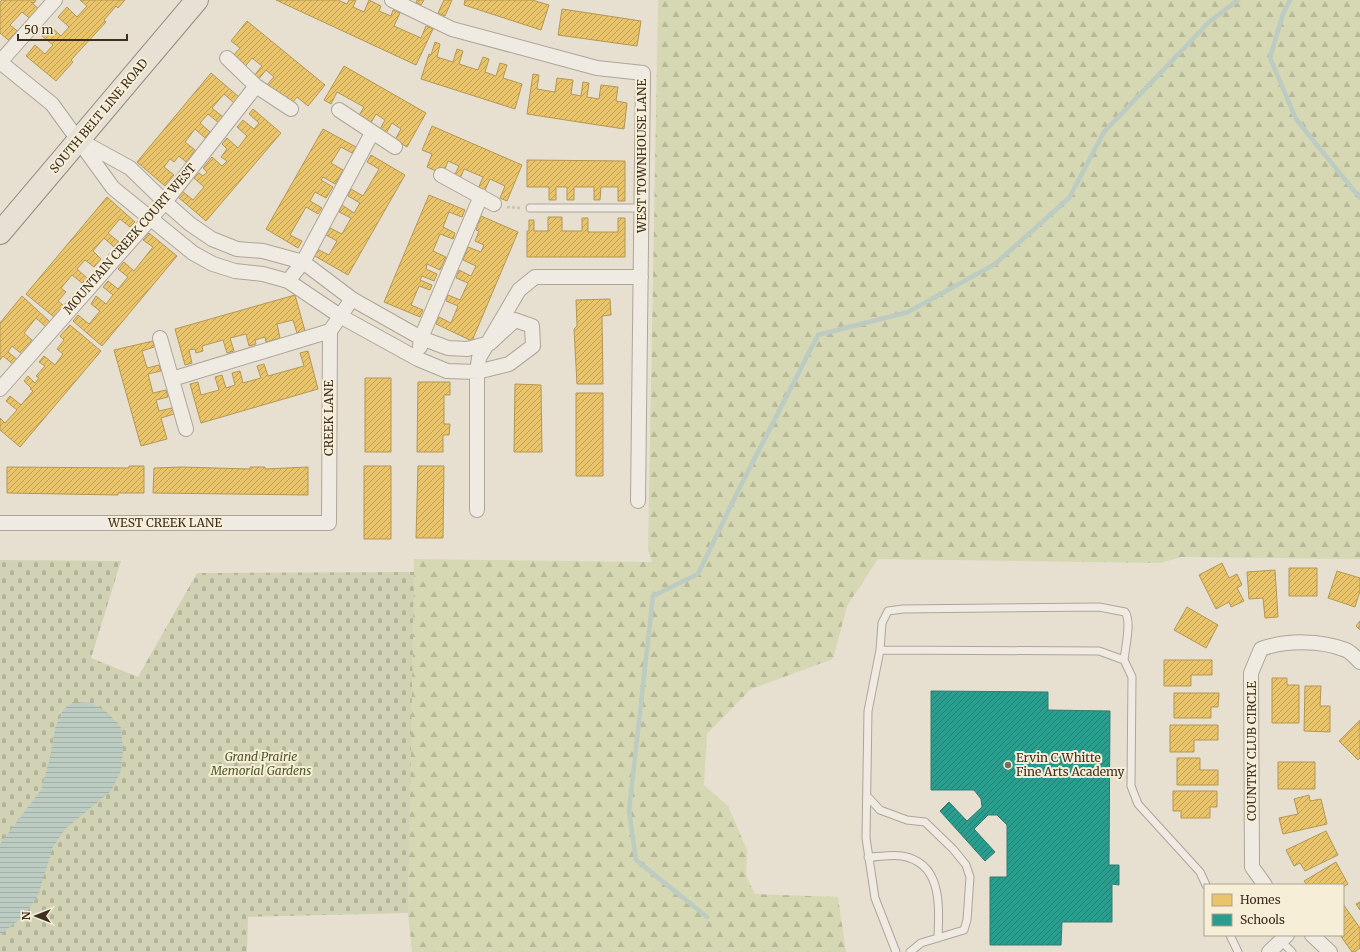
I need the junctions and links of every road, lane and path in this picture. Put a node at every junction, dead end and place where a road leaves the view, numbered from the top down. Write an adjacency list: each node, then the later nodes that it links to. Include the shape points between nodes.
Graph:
1 (55, 0): 5 (street)
2 (198, 0): 10 (main road, SOUTH BELT LINE ROAD)
3 (392, 0): 17 (street, WEST TOWNHOUSE LANE, via 452,28 597,68 643,73)
4 (227, 58): 6 (street)
5 (0, 62): 10 (street, via 52,104)
6 (256, 86): 7 (street); 14 (street, MOUNTAIN CREEK COURT WEST)
7 (291, 109)
8 (339, 110): 9 (street)
9 (372, 133): 11 (street); 20 (street)
10 (78, 140): 14 (street, via 130,168); 18 (street, via 113,188); 19 (main road, SOUTH BELT LINE ROAD)
11 (395, 147)
12 (441, 175): 13 (street)
13 (481, 196): 15 (street); 27 (street)
14 (165, 202): 18 (street, MOUNTAIN CREEK COURT WEST); 20 (street, via 212,239 237,249 262,251)
15 (494, 204): 16 (path, via 511,208)
16 (530, 208): 17 (lane)
17 (642, 208): 21 (street, WEST TOWNHOUSE LANE)
18 (150, 219): 22 (street, via 193,253 213,264); 32 (street, MOUNTAIN CREEK COURT WEST)
19 (0, 233)
20 (303, 262): 22 (street); 23 (street)
21 (641, 277): 28 (street, via 535,277 519,290); 34 (street, WEST TOWNHOUSE LANE)
22 (288, 281): 24 (street)
23 (352, 299): 24 (street); 27 (street)
24 (340, 316): 25 (street); 29 (street)
25 (330, 331): 31 (street); 37 (street, CREEK LANE)
26 (160, 338): 31 (street)
27 (421, 338): 28 (street, via 448,348 467,349); 29 (street)
28 (490, 343): 30 (street, via 479,358); 30 (street, via 515,320 532,326 533,346 509,364)
29 (418, 359): 30 (street, via 447,371)
30 (476, 372): 35 (street)
31 (172, 379): 33 (street)
32 (0, 389)
33 (186, 429)
34 (638, 501)
35 (478, 510)
36 (0, 523): 37 (street, WEST CREEK LANE)
37 (329, 523)
38 (880, 650): 39 (lane, via 1099,651); 39 (lane, via 882,623 888,611 1099,607 1125,612 1128,615); 41 (lane, via 868,711)
39 (1124, 660): 43 (lane, via 1132,677 1131,786 1138,804 1200,872)
40 (1360, 662): 44 (street, COUNTRY CLUB CIRCLE, via 1347,650 1290,642 1274,644 1261,650 1251,673 1252,867)
41 (867, 796): 42 (lane); 47 (lane, via 880,810 907,820 925,822 966,865 970,877 964,930)
42 (868, 857): 47 (lane, via 902,856 921,864 933,877 939,903); 49 (lane, via 874,898)
43 (1206, 884)
44 (1264, 884)
45 (1230, 936): 51 (lane)
46 (1313, 936): 54 (street)
47 (938, 938): 50 (lane, via 921,943)
48 (1284, 938): 52 (street); 53 (lane)
49 (896, 952)
50 (910, 952)
51 (1238, 952)
52 (1269, 952)
53 (1292, 952)
54 (1330, 952)

